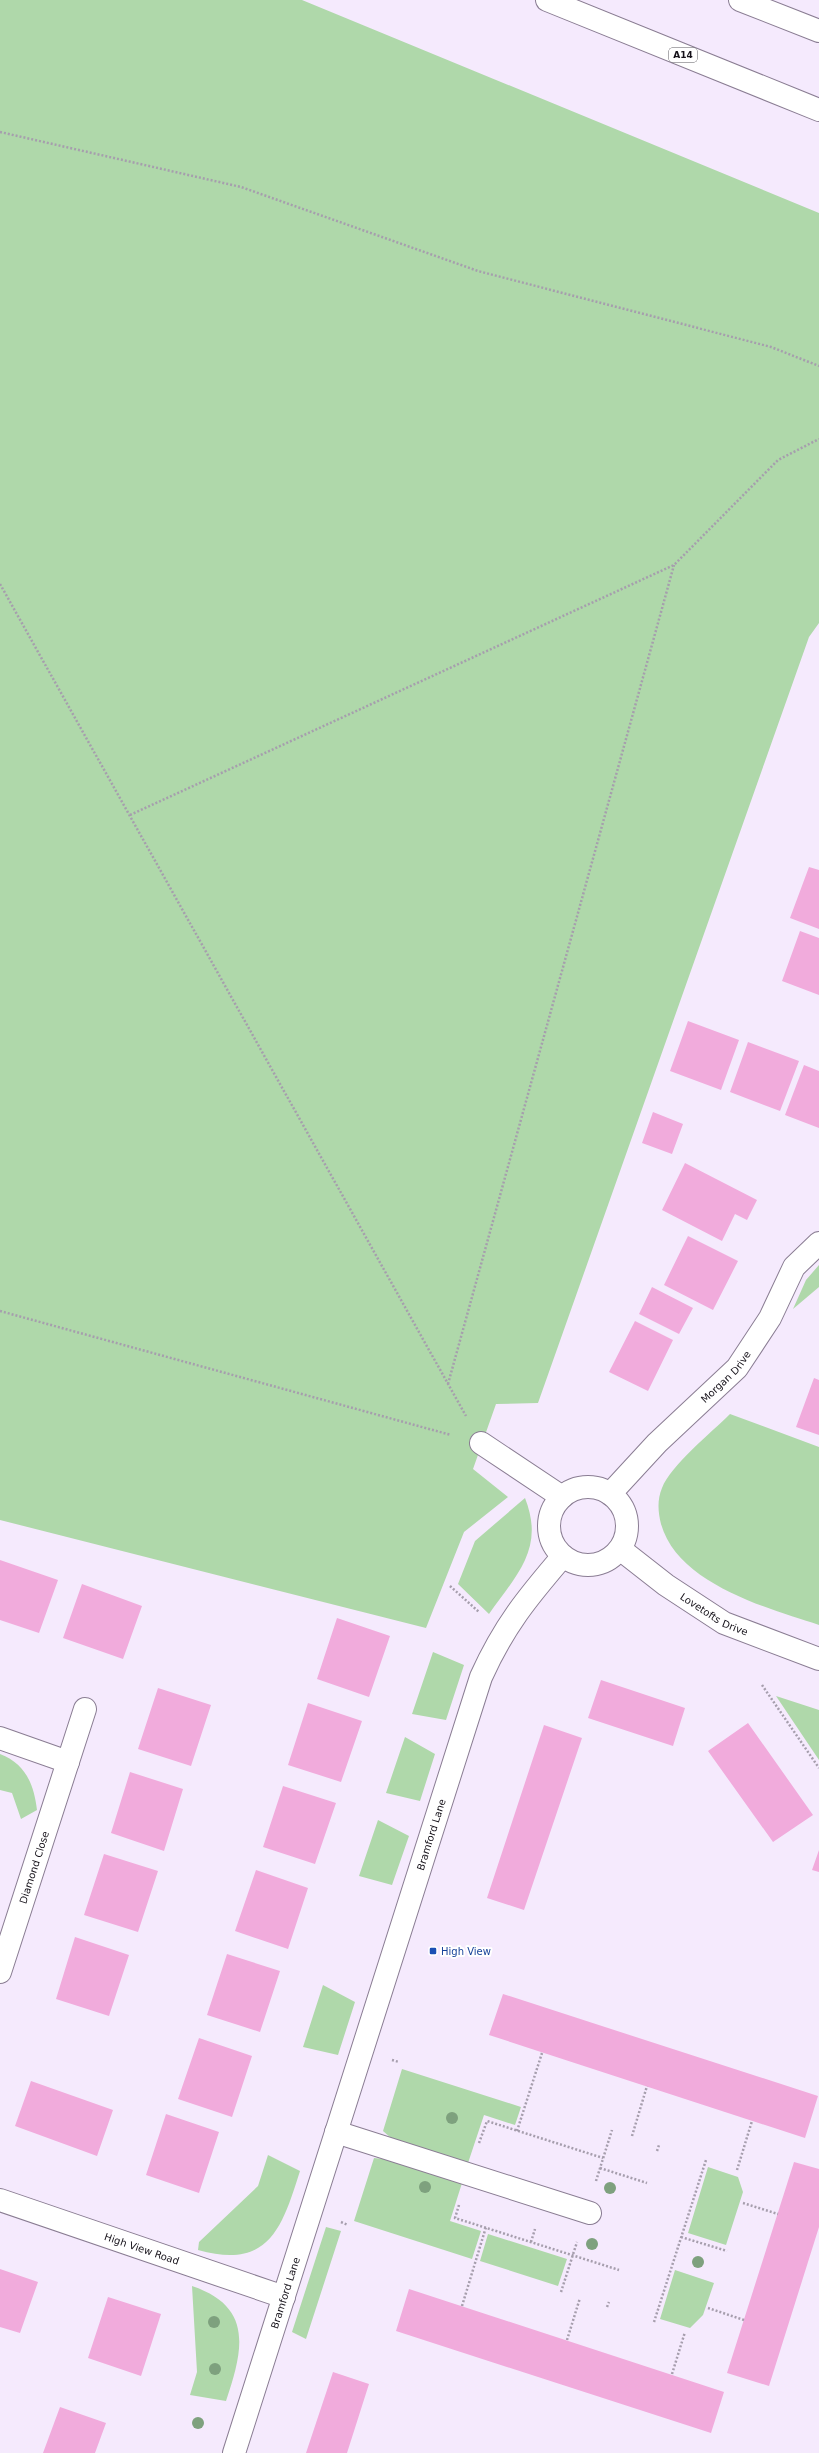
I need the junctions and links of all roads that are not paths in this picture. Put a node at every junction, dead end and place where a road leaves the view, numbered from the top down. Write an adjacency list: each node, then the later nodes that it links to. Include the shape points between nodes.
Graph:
1 (547, 0): 4 (main road, A14)
2 (740, 0): 3 (main road)
3 (819, 31)
4 (819, 110)
5 (819, 1243): 7 (main road, Morgan Drive, via 794,1267 770,1318 737,1368 657,1443)
6 (481, 1443): 8 (main road)
7 (610, 1494): 8 (main road, via 598,1488 580,1488); 9 (main road, via 622,1507 627,1526)
8 (562, 1497): 10 (main road, via 553,1509 549,1524 551,1540)
9 (620, 1549): 10 (main road, via 603,1563 583,1565); 11 (main road, Lovetofts Drive, via 666,1585 724,1622)
10 (563, 1556): 16 (main road, Bramford Lane, via 531,1592 504,1629 481,1677)
11 (819, 1659)
12 (86, 1709): 14 (main road, Diamond Close)
13 (0, 1738): 14 (main road)
14 (68, 1762): 15 (main road, Diamond Close)
15 (0, 1972)
16 (336, 2132): 18 (main road); 19 (main road, Bramford Lane)
17 (0, 2200): 19 (main road, High View Road)
18 (590, 2213)
19 (284, 2297): 20 (main road, Bramford Lane)
20 (234, 2453)

